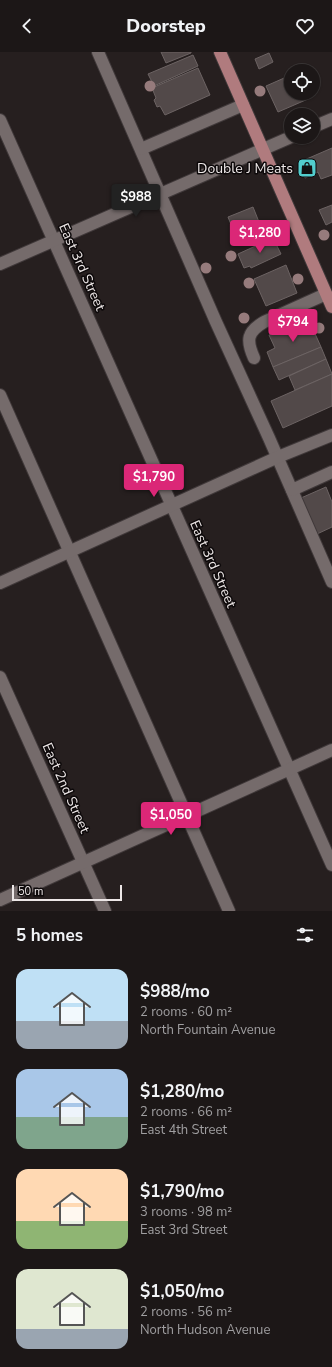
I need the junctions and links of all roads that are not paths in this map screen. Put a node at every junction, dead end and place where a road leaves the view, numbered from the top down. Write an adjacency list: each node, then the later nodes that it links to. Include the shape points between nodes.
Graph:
1 (98, 52): 8 (street)
2 (220, 52): 3 (main road)
3 (243, 105): 8 (street); 9 (main road)
4 (332, 119): 6 (street)
5 (0, 120): 11 (street, East 3rd Street)
6 (320, 124)
7 (284, 140): 9 (street)
8 (141, 149): 10 (street)
9 (262, 149): 10 (street); 13 (main road)
10 (161, 194): 11 (street); 18 (street)
11 (54, 241): 12 (street); 21 (street, East 3rd Street)
12 (0, 264)
13 (326, 294): 14 (main road); 15 (street, via 255,327 249,337)
14 (332, 308)
15 (254, 358)
16 (0, 395): 22 (street)
17 (332, 436): 18 (street)
18 (278, 457): 20 (street); 21 (street)
19 (332, 472): 20 (street)
20 (292, 490): 23 (street)
21 (171, 506): 22 (street); 27 (street, East 3rd Street)
22 (69, 552): 24 (street); 28 (street)
23 (332, 582)
24 (0, 583)
25 (0, 677): 29 (street, East 2nd Street)
26 (332, 750): 27 (street)
27 (289, 769): 28 (street); 30 (street, East 3rd Street)
28 (187, 816): 29 (street); 33 (street)
29 (84, 864): 31 (street); 32 (street, East 2nd Street)
30 (332, 865)
31 (0, 900)
32 (105, 911)
33 (229, 911)

